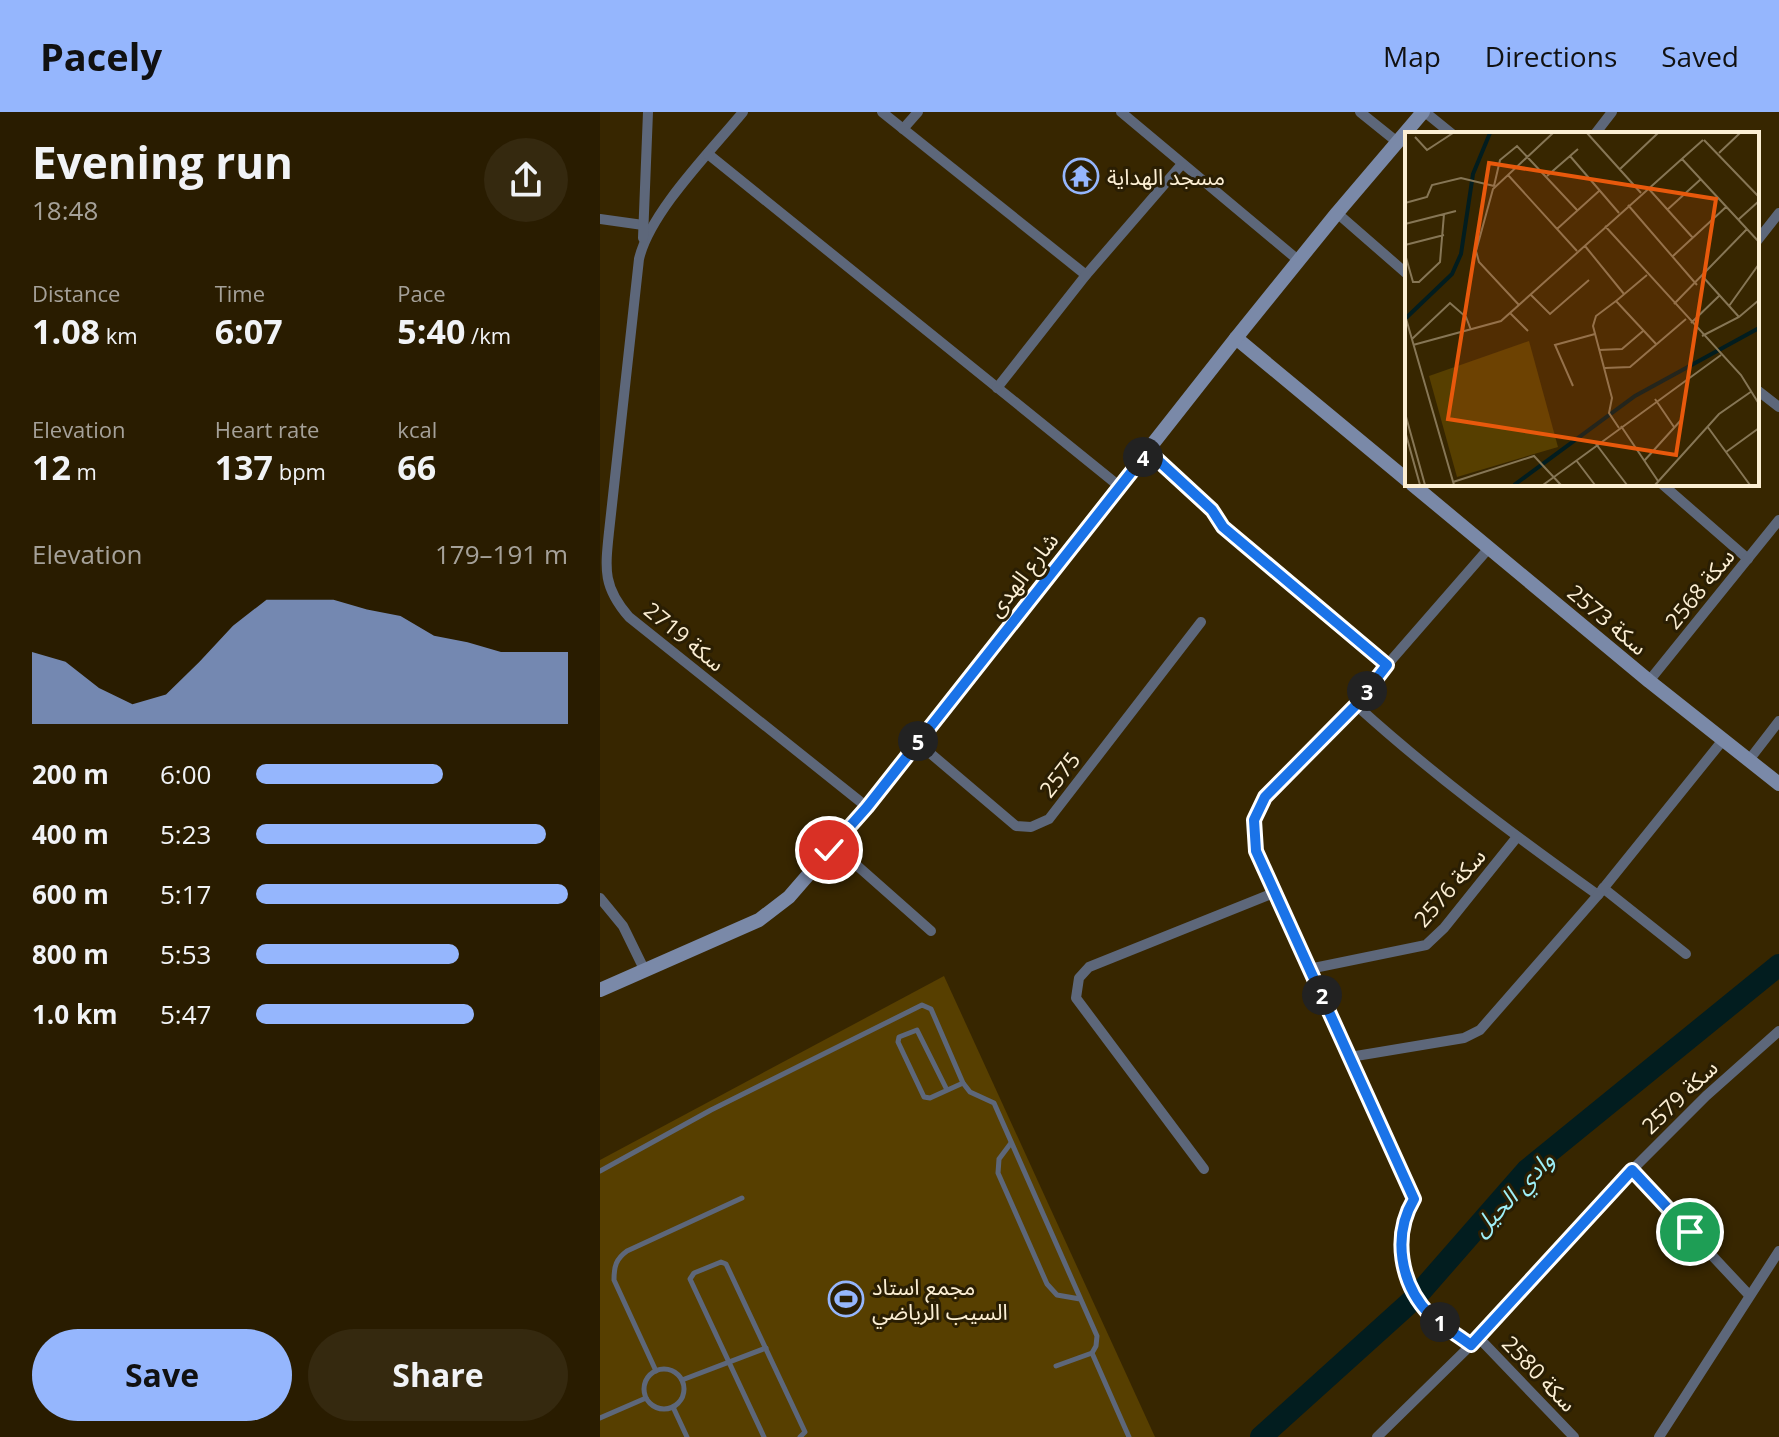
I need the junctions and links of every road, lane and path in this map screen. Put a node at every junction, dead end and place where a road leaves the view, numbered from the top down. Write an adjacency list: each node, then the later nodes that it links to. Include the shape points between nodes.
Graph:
1 (648, 112): 18 (street, سكة 2719)
2 (743, 112): 13 (street, سكة 2719)
3 (882, 112): 9 (street)
4 (918, 112): 9 (street)
5 (1121, 112): 14 (street)
6 (1360, 112): 12 (street)
7 (1424, 112): 10 (street); 12 (street, شارع الهدى)
8 (1612, 112): 11 (street)
9 (903, 129): 23 (street)
10 (1449, 132)
11 (1597, 132)
12 (1396, 141): 15 (street, شارع الهدى)
13 (708, 154): 20 (street, سكة 2719); 25 (street)
14 (1182, 164): 21 (street); 23 (street)
15 (1337, 213): 21 (street, شارع الهدى); 22 (street)
16 (1779, 213): 19 (street)
17 (600, 219): 18 (street)
18 (643, 225): 20 (street, سكة 2719)
19 (1759, 238)
20 (643, 241): 45 (street, سكة 2719, via 606,554 608,584 616,602 639,625)
21 (1298, 260): 24 (street, شارع الهدى)
22 (1405, 272)
23 (1086, 275): 25 (street)
24 (1236, 338): 28 (street, شارع الهدى); 29 (street)
25 (997, 388): 30 (street)
26 (1759, 392): 27 (street)
27 (1779, 407)
28 (1148, 451): 30 (street, شارع الهدى); 37 (street, via 1212,510 1223,527)
29 (1405, 478)
30 (1119, 486): 42 (street, شارع الهدى)
31 (1414, 486): 34 (street, سكة 2573)
32 (1664, 486): 35 (street)
33 (1779, 520): 35 (street, سكة 2568)
34 (1489, 548): 37 (street, سكة 2580); 38 (street, سكة 2573)
35 (1748, 559): 38 (street, سكة 2568)
36 (1201, 622): 42 (street, 2575, via 1049,819 1031,827 1016,826)
37 (1387, 665): 39 (street, سكة 2580)
38 (1649, 681): 41 (street, سكة 2573)
39 (1356, 705): 46 (street, via 1413,757); 49 (street, سكة 2580, via 1265,797 1254,820 1256,851)
40 (1779, 721): 43 (street)
41 (1723, 740): 43 (street, سكة 2573); 48 (street)
42 (917, 742): 45 (street, شارع الهدى)
43 (1749, 760): 44 (street, سكة 2573)
44 (1779, 784)
45 (867, 807): 47 (street, شارع الهدى)
46 (1517, 837): 48 (street); 53 (street, سكة 2576, via 1426,945)
47 (829, 850): 51 (street, via 853,862); 54 (street, شارع الهدى, via 789,897 759,920)
48 (1600, 891): 52 (street); 57 (street, via 1480,1030 1464,1038)
49 (1276, 892): 53 (street, سكة 2580); 61 (street, via 1089,967 1079,978 1076,998)
50 (600, 898): 54 (street, via 623,926)
51 (931, 931)
52 (1686, 954)
53 (1309, 969): 57 (street, سكة 2580)
54 (645, 971): 55 (street, شارع الهدى)
55 (600, 990)
56 (1779, 1031): 62 (street, سكة 2579)
57 (1350, 1057): 68 (street, سكة 2580, via 1414,1199 1401,1232 1407,1280 1433,1317)
58 (963, 1083): 59 (lane); 60 (lane, via 994,1103); 63 (lane, via 931,1009 922,1005)
59 (947, 1090): 59 (lane, via 924,1097 899,1037 917,1030)
60 (1011, 1142): 67 (lane); 67 (lane, via 999,1159 998,1173 1047,1284 1057,1295)
61 (1204, 1169)
62 (1632, 1170): 66 (street); 68 (street, سكة 2579)
63 (600, 1171)
64 (742, 1198): 73 (lane, via 618,1257 614,1280)
65 (1779, 1251): 66 (street)
66 (1749, 1295): 84 (street)
67 (1081, 1299): 70 (lane, via 1097,1336)
68 (1474, 1341): 82 (street, سكة 2579); 83 (street, سكة 2580)
69 (766, 1348): 71 (lane); 71 (lane, via 726,1264 694,1273 690,1279); 80 (lane, via 805,1432)
70 (1092, 1353): 72 (lane); 81 (lane)
71 (730, 1363): 74 (lane); 79 (lane)
72 (1056, 1366)
73 (656, 1371): 74 (lane, via 671,1371); 75 (lane, via 645,1382)
74 (682, 1380): 76 (lane, via 683,1396)
75 (646, 1398): 76 (lane, via 658,1408); 77 (lane)
76 (673, 1407): 78 (lane)
77 (600, 1418)
78 (687, 1437)
79 (764, 1437)
80 (800, 1437)
81 (1129, 1437)
82 (1377, 1437)
83 (1574, 1437)
84 (1659, 1437)

